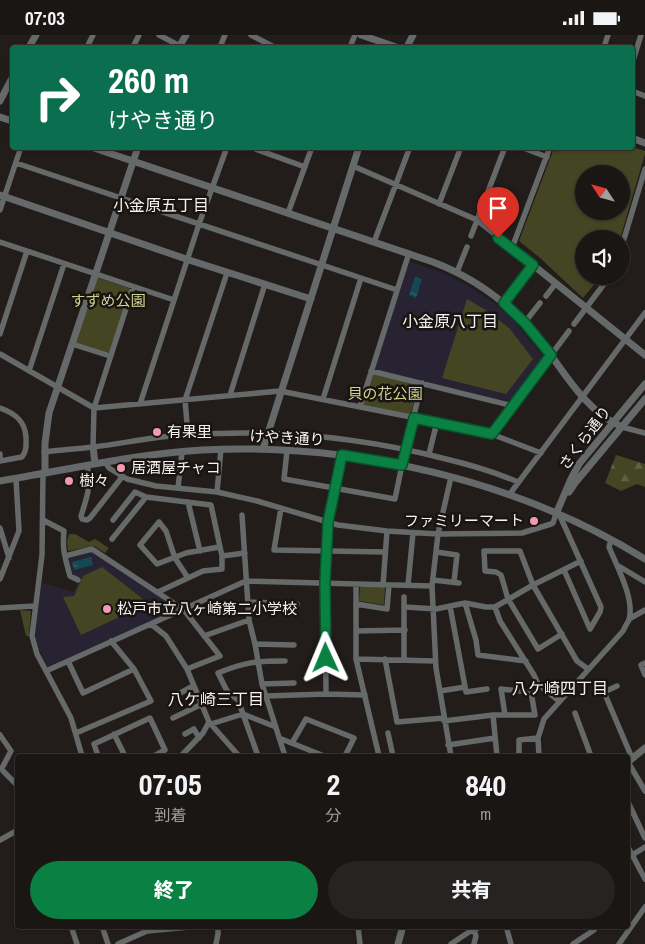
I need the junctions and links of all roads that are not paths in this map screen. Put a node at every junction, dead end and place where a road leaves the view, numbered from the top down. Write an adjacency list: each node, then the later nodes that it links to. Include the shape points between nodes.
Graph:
1 (159, 35): 5 (street)
2 (251, 35): 6 (street)
3 (361, 35): 7 (street)
4 (641, 35): 8 (street)
5 (176, 45)
6 (264, 45)
7 (390, 45)
8 (635, 54)
9 (10, 82): 10 (street)
10 (0, 101)
11 (20, 150): 25 (street)
12 (99, 150): 24 (street)
13 (137, 150): 24 (street)
14 (226, 150): 30 (street)
15 (311, 150): 27 (street)
16 (359, 150): 26 (street)
17 (409, 150): 29 (street)
18 (460, 150): 35 (street)
19 (504, 150): 38 (street)
20 (529, 150): 23 (street)
21 (549, 150): 23 (street)
22 (269, 151): 27 (street)
23 (547, 157): 47 (street)
24 (133, 161): 30 (street); 34 (street)
25 (16, 163): 32 (street); 34 (street)
26 (353, 166): 29 (street); 40 (street)
27 (305, 167): 37 (street)
28 (645, 169): 31 (street)
29 (396, 185): 35 (street); 45 (street)
30 (212, 187): 37 (street); 39 (street)
31 (638, 193): 33 (street); 41 (street)
32 (2, 195): 36 (street); 42 (street)
33 (645, 195)
34 (121, 197): 39 (street); 42 (street)
35 (440, 204): 38 (street)
36 (0, 210)
37 (288, 213): 40 (street)
38 (477, 220): 43 (street); 47 (street)
39 (200, 224): 50 (street); 52 (street)
40 (333, 229): 45 (street); 52 (street)
41 (627, 230)
42 (110, 231): 50 (street); 56 (street)
43 (471, 236)
44 (0, 242): 48 (street)
45 (374, 242): 49 (street)
46 (467, 247): 54 (street)
47 (512, 249): 53 (street)
48 (27, 251): 51 (street); 73 (street)
49 (409, 253): 54 (street); 62 (street)
50 (189, 260): 55 (street); 65 (street)
51 (64, 264): 56 (street); 80 (street)
52 (322, 265): 57 (street); 64 (street)
53 (533, 265): 58 (street); 66 (street)
54 (457, 272): 66 (street)
55 (227, 273): 59 (street); 90 (street)
56 (95, 274): 61 (street); 75 (street)
57 (361, 278): 62 (street); 88 (street)
58 (556, 283): 63 (street); 68 (street)
59 (266, 285): 64 (street); 86 (street)
60 (604, 285): 68 (street)
61 (133, 287): 65 (street); 79 (street)
62 (397, 290): 81 (street)
63 (546, 296)
64 (311, 299): 85 (street)
65 (174, 300): 91 (street)
66 (504, 303): 70 (street)
67 (540, 303): 70 (street)
68 (587, 308): 71 (street); 74 (street)
69 (645, 313): 74 (street)
70 (525, 323): 77 (street)
71 (574, 324)
72 (569, 331): 77 (street)
73 (0, 334)
74 (626, 340): 78 (street); 87 (street)
75 (72, 344): 79 (street); 84 (street)
76 (0, 354): 80 (street)
77 (551, 355): 87 (street); 92 (street)
78 (645, 355)
79 (110, 356): 95 (street)
80 (29, 371): 84 (street)
81 (371, 371): 82 (street); 93 (street)
82 (422, 383): 92 (street); 96 (street)
83 (645, 383): 98 (street, さくら通り)
84 (57, 387): 95 (street); 109 (street, via 49,413)
85 (280, 391): 86 (street); 88 (street); 100 (street)
86 (230, 395): 90 (street)
87 (583, 397): 98 (street); 111 (street)
88 (323, 399): 93 (street)
89 (645, 399): 99 (street, さくら通り)
90 (185, 400): 91 (street); 103 (street)
91 (140, 404): 95 (street)
92 (513, 406): 102 (street)
93 (360, 407): 96 (street)
94 (0, 408): 112 (street, via 16,415 25,428 26,450 22,457 0,461)
95 (94, 408): 104 (street)
96 (414, 418): 97 (street); 107 (street)
97 (437, 422): 102 (street); 113 (street)
98 (612, 423): 99 (street); 133 (street, さくら通り, via 579,464)
99 (622, 427): 101 (street); 133 (street, さくら通り, via 575,483)
100 (267, 433): 103 (street); 106 (street); 107 (street, via 347,440)
101 (645, 433)
102 (492, 434): 111 (street)
103 (188, 435): 104 (street)
104 (93, 447): 109 (street); 116 (street)
105 (221, 449): 106 (street, けやき通り); 110 (street, けやき通り); 127 (street)
106 (262, 449): 108 (street, けやき通り)
107 (405, 450): 113 (street); 117 (street)
108 (286, 451): 114 (street, けやき通り); 125 (street, via 284,479)
109 (44, 452): 118 (street)
110 (182, 452): 115 (street, けやき通り); 124 (street)
111 (541, 453): 123 (street)
112 (0, 454)
113 (428, 454): 123 (street)
114 (342, 455): 117 (street, けやき通り); 125 (street)
115 (106, 462): 116 (street, けやき通り); 119 (street)
116 (91, 464): 118 (street, けやき通り); 119 (street, via 82,519 90,518)
117 (402, 465): 120 (street, けやき通り); 125 (street, via 395,499)
118 (44, 473): 121 (street, けやき通り); 134 (street)
119 (122, 477): 124 (street)
120 (451, 477): 128 (street, けやき通り); 140 (street)
121 (16, 479): 122 (street, けやき通り); 151 (street, via 19,531)
122 (0, 481)
123 (518, 482): 128 (street)
124 (178, 488): 126 (street)
125 (335, 488): 136 (street)
126 (195, 490): 127 (street); 130 (street)
127 (216, 492): 131 (street)
128 (509, 495): 133 (street, けやき通り)
129 (146, 497): 130 (street); 135 (street, via 135,492); 141 (street)
130 (191, 503): 143 (street, via 211,505); 144 (street)
131 (281, 508): 136 (street); 145 (street, via 274,550)
132 (242, 515): 148 (street)
133 (558, 515): 140 (street, via 553,523 522,533); 142 (street, けやき通り); 154 (street)
134 (43, 520): 149 (street, via 64,531); 176 (street)
135 (113, 520)
136 (328, 522): 138 (street); 145 (street)
137 (0, 528): 151 (street)
138 (388, 531): 139 (street); 146 (street)
139 (413, 533): 140 (street); 166 (street)
140 (438, 534): 147 (street)
141 (112, 539)
142 (611, 540): 153 (street, けやき通り); 155 (street, via 609,547)
143 (219, 547): 144 (street); 150 (street)
144 (200, 551): 152 (street)
145 (326, 551): 146 (street); 162 (street)
146 (386, 552): 165 (street)
147 (436, 552): 163 (street); 163 (street, via 457,555 456,583)
148 (245, 553): 150 (street); 160 (street)
149 (65, 556): 159 (street, via 70,575); 168 (street, via 92,549)
150 (222, 556): 157 (street, via 222,569 203,571)
151 (8, 558): 158 (street)
152 (175, 558): 152 (street, via 166,531 159,522 140,545 157,564); 157 (street)
153 (645, 559)
154 (581, 561): 156 (street); 156 (street, via 601,607 590,629)
155 (616, 565): 161 (street); 183 (street, via 628,596)
156 (564, 569): 167 (street)
157 (188, 578): 168 (street)
158 (0, 579)
159 (78, 580)
160 (246, 581): 162 (street); 171 (street); 181 (street)
161 (645, 582)
162 (325, 583): 164 (street); 214 (street)
163 (432, 583): 166 (street); 180 (street)
164 (356, 584): 165 (street); 174 (street)
165 (386, 585): 166 (street); 174 (street, via 387,609)
166 (408, 585)
167 (533, 585): 170 (street); 170 (street, via 520,551 484,551 485,571 501,575); 188 (street)
168 (158, 592): 181 (street)
169 (404, 597): 177 (street)
170 (508, 599): 178 (street); 188 (street, via 538,649)
171 (248, 602): 173 (street); 184 (street)
172 (465, 603): 175 (street); 178 (street); 200 (street, via 478,655)
173 (297, 604)
174 (356, 604): 186 (street)
175 (450, 606): 180 (street); 211 (street)
176 (35, 607): 179 (street); 205 (street, via 32,636)
177 (405, 607): 180 (street); 187 (street)
178 (495, 607): 200 (street, via 500,621)
179 (0, 608)
180 (432, 608): 199 (street)
181 (184, 610): 185 (street); 189 (street)
182 (645, 611): 183 (street)
183 (629, 619): 204 (street, via 623,631)
184 (249, 620): 189 (street); 191 (street)
185 (151, 624): 190 (street); 203 (street, via 166,635)
186 (356, 631): 187 (street); 193 (street)
187 (405, 631): 195 (street)
188 (562, 634): 204 (street, via 577,661)
189 (204, 636): 203 (street, via 220,657)
190 (111, 641): 196 (street); 202 (street)
191 (255, 643): 192 (street); 197 (street)
192 (294, 645)
193 (356, 659): 194 (street); 215 (street)
194 (385, 659): 195 (street); 225 (street, via 397,722)
195 (404, 659): 199 (street)
196 (68, 661): 202 (street, via 82,693); 205 (street)
197 (259, 661): 198 (street); 208 (street); 221 (street, via 218,673 227,691 238,700)
198 (285, 661)
199 (435, 661): 213 (street)
200 (526, 661): 218 (street, via 538,684)
201 (645, 663): 206 (street, via 641,665)
202 (134, 669): 228 (street, via 151,701)
203 (187, 669): 209 (street)
204 (588, 669): 218 (street)
205 (46, 671): 228 (street)
206 (645, 675)
207 (294, 683): 208 (street)
208 (262, 684): 216 (street)
209 (193, 686): 217 (street); 219 (street)
210 (617, 686): 257 (street, via 604,692)
211 (465, 687): 212 (street, via 466,692); 213 (street)
212 (487, 689)
213 (440, 691): 225 (street)
214 (326, 694): 215 (street); 216 (street)
215 (365, 695): 250 (street)
216 (266, 696): 227 (street)
217 (173, 697)
218 (559, 701): 236 (street, via 544,719)
219 (202, 704): 224 (street); 226 (street)
220 (575, 713): 256 (street)
221 (243, 714): 226 (street); 227 (street); 246 (street)
222 (493, 715): 223 (street); 225 (street); 235 (street)
223 (505, 715): 223 (street, via 535,715 531,692 501,689)
224 (173, 719)
225 (444, 719): 238 (street)
226 (210, 723): 233 (street); 245 (street)
227 (276, 727): 234 (street)
228 (76, 733): 240 (street)
229 (388, 733): 251 (street)
230 (114, 734): 241 (street, via 94,744); 242 (street); 243 (street, via 150,718 165,750)
231 (185, 734): 233 (street, via 194,729)
232 (0, 735): 260 (street, via 11,751 2,768)
233 (199, 738): 244 (street)
234 (279, 738): 237 (street); 247 (street)
235 (495, 738): 238 (street); 253 (street)
236 (538, 738): 254 (street, via 519,740); 255 (street)
237 (292, 743): 248 (street); 249 (street, via 306,719 354,738)
238 (448, 745): 252 (street)
239 (645, 748): 258 (street)
240 (81, 754)
241 (97, 754)
242 (124, 754)
243 (158, 754)
244 (183, 754)
245 (238, 754)
246 (257, 754)
247 (284, 754)
248 (317, 754)
249 (346, 754)
250 (380, 754)
251 (393, 754)
252 (450, 754)
253 (498, 754)
254 (519, 754)
255 (539, 754)
256 (590, 754)
257 (626, 754)
258 (630, 760)
259 (630, 763): 261 (street)
260 (15, 783)
261 (645, 791)
262 (630, 806): 264 (street)
263 (15, 832): 265 (street)
264 (645, 838)
265 (0, 840)
266 (645, 847): 268 (street)
267 (630, 851): 268 (street)
268 (632, 855): 269 (street)
269 (645, 879)
270 (645, 907): 271 (street)
271 (630, 924)
272 (72, 929): 282 (street)
273 (103, 929): 283 (street)
274 (148, 929): 284 (street)
275 (218, 929): 285 (street)
276 (358, 929): 286 (street)
277 (402, 929): 287 (street)
278 (471, 929): 288 (street); 289 (street, via 476,936)
279 (507, 929): 290 (street)
280 (593, 929): 291 (street)
281 (627, 929): 292 (street)
282 (77, 944)
283 (108, 944)
284 (118, 944)
285 (216, 944)
286 (360, 944)
287 (398, 944)
288 (451, 944)
289 (474, 944)
290 (510, 944)
291 (573, 944)
292 (619, 944)

